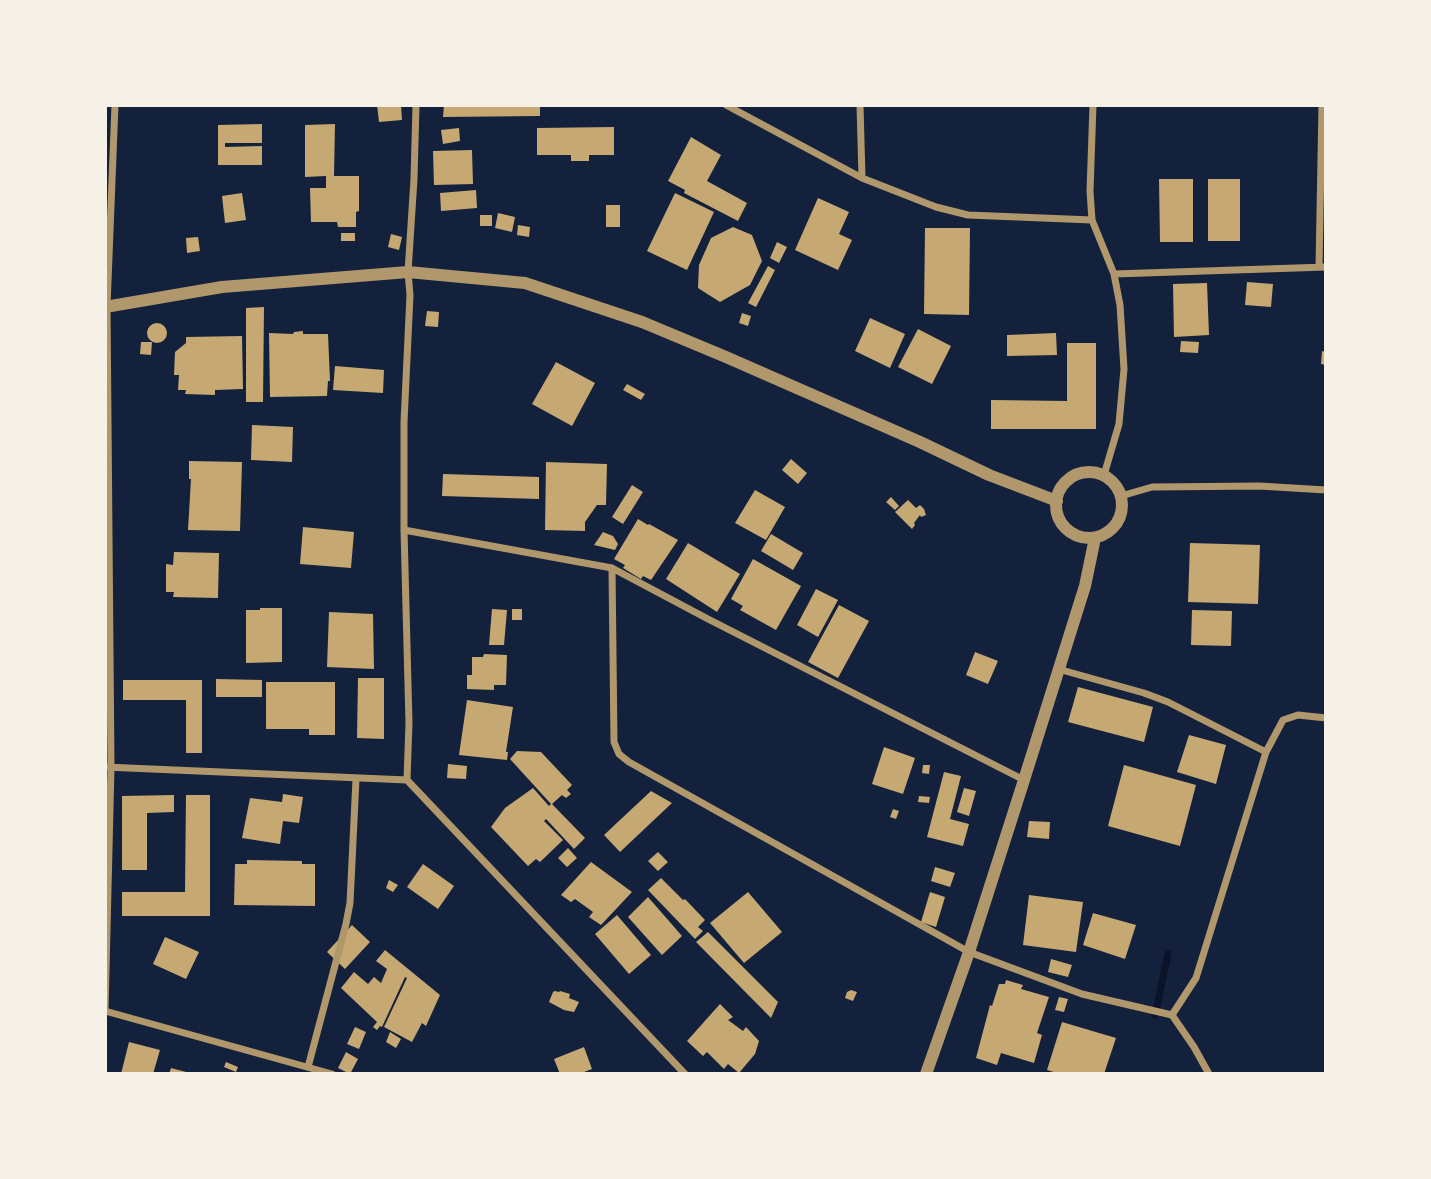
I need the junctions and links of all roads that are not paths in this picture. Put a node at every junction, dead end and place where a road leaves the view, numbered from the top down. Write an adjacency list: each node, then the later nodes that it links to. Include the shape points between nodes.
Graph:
1 (115, 105): 12 (street)
2 (416, 105): 10 (street)
3 (726, 105): 7 (street)
4 (860, 105): 7 (street)
5 (1093, 105): 8 (street)
6 (1322, 105): 9 (street)
7 (862, 178): 8 (street, via 968,215)
8 (1092, 220): 11 (street)
9 (1322, 267): 11 (street)
10 (408, 272): 12 (street, via 222,287); 16 (street, via 525,283 642,321); 17 (street)
11 (1114, 274): 13 (street, via 1124,369 1119,424)
12 (106, 306): 23 (street)
13 (1104, 475): 15 (street); 16 (street, via 1077,474 1065,482)
14 (1326, 490): 15 (street, via 1152,487)
15 (1121, 496): 18 (street, via 1118,523)
16 (1057, 501): 18 (street, via 1060,521 1069,531)
17 (404, 530): 19 (street); 25 (street)
18 (1095, 538): 20 (street)
19 (612, 568): 26 (street); 27 (street, via 614,742 619,754)
20 (1058, 669): 22 (street, via 1168,702); 26 (street)
21 (1326, 718): 22 (street, via 1297,715 1283,720)
22 (1266, 752): 29 (street, via 1196,978)
23 (108, 767): 24 (street); 28 (street)
24 (356, 779): 25 (street); 30 (street, via 348,914)
25 (407, 780): 32 (street)
26 (1024, 780): 27 (street)
27 (969, 952): 29 (street, via 1082,994); 33 (street)
28 (105, 1011): 30 (street)
29 (1172, 1015): 34 (street)
30 (308, 1067): 31 (street)
31 (332, 1074)
32 (685, 1074)
33 (926, 1074)
34 (1209, 1074)

